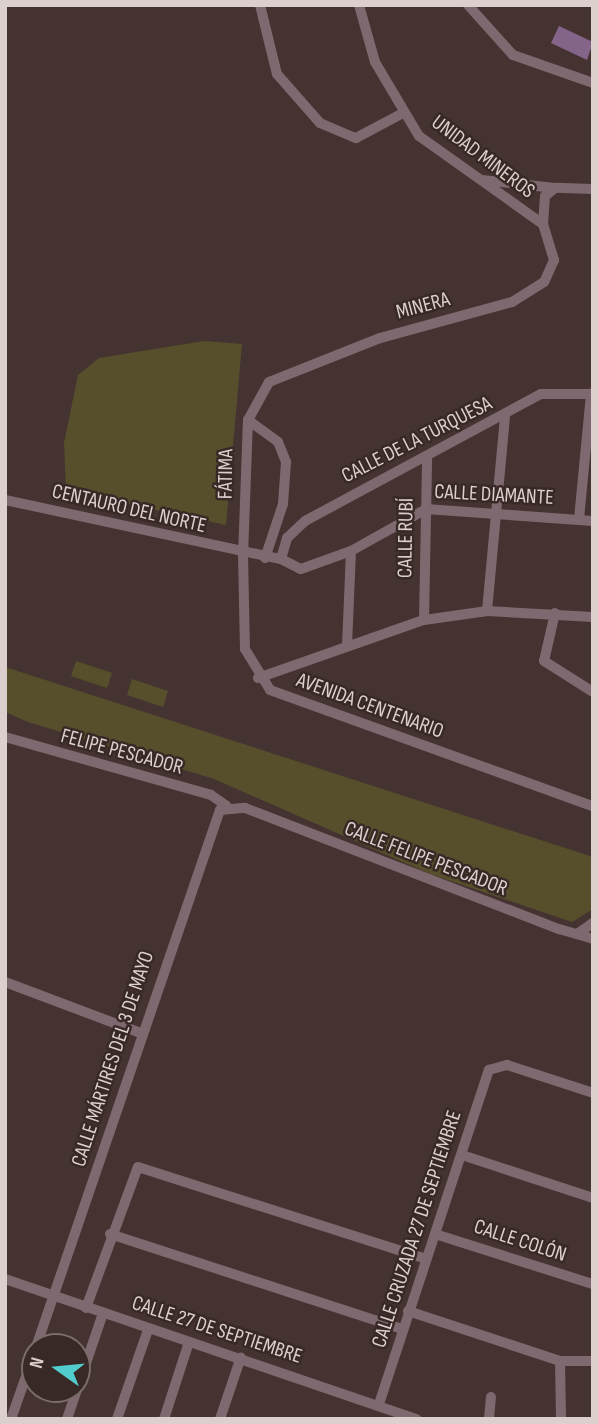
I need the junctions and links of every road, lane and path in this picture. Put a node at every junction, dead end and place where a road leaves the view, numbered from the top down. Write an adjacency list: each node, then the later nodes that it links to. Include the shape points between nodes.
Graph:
1 (260, 5): 5 (street, via 277,74 320,123 356,138)
2 (359, 5): 5 (street, UNIDAD MINEROS, via 367,43)
3 (468, 5): 4 (street, via 513,55)
4 (593, 83)
5 (403, 113): 6 (street, UNIDAD MINEROS, via 430,147)
6 (481, 180): 7 (street); 9 (street, UNIDAD MINEROS)
7 (555, 188): 8 (street, UNIDAD MINEROS); 9 (street, UNIDAD MINEROS, via 542,203)
8 (593, 189)
9 (543, 224): 11 (street, MINERA, via 554,260 544,282 512,302 284,372)
10 (592, 394): 12 (street, CALLE DE LA TURQUESA, via 541,394); 18 (street)
11 (257, 396): 13 (street, FÁTIMA)
12 (505, 418): 14 (street, CALLE DE LA TURQUESA); 17 (street)
13 (248, 420): 21 (street, FÁTIMA); 22 (street, via 278,442 286,463 283,504)
14 (427, 457): 16 (street, CALLE RUBÍ); 23 (street, CALLE DE LA TURQUESA, via 305,521 287,538)
15 (5, 500): 21 (street, CENTAURO DEL NORTE)
16 (426, 509): 17 (street, CALLE DIAMANTE); 20 (street, CALLE DIAMANTE); 27 (street, CALLE RUBÍ)
17 (495, 512): 18 (street, CALLE DIAMANTE); 24 (street)
18 (579, 519): 19 (street, CALLE DIAMANTE)
19 (593, 521)
20 (351, 551): 23 (street, CALLE DIAMANTE, via 300,569); 28 (street)
21 (243, 555): 22 (street, CALLE DIAMANTE); 29 (street, via 245,649)
22 (265, 558): 23 (street, CALLE DIAMANTE)
23 (281, 559)
24 (487, 611): 25 (street); 27 (street)
25 (555, 614): 26 (street); 30 (street, via 544,661)
26 (593, 617)
27 (424, 620): 28 (street)
28 (347, 646): 29 (street)
29 (258, 678): 33 (street, AVENIDA CENTENARIO, via 292,700)
30 (593, 692)
31 (5, 737): 32 (street, FELIPE PESCADOR, via 211,795)
32 (227, 806): 35 (street, CALLE FELIPE PESCADOR, via 245,808); 38 (street, CALLE MÁRTIRES DEL 3 DE MAYO, via 214,818)
33 (593, 806)
34 (593, 923): 35 (street)
35 (577, 934): 36 (street, CALLE FELIPE PESCADOR)
36 (593, 939)
37 (5, 982): 38 (street)
38 (143, 1034): 47 (street, CALLE MÁRTIRES DEL 3 DE MAYO)
39 (593, 1093): 40 (street, CALLE CRUZADA 27 DE SEPTIEMBRE, via 507,1065 492,1066)
40 (462, 1155): 41 (street); 43 (street, CALLE CRUZADA 27 DE SEPTIEMBRE)
41 (593, 1198)
42 (110, 1234): 44 (street, via 138,1167); 48 (street); 51 (street)
43 (435, 1234): 44 (street, CALLE CRUZADA 27 DE SEPTIEMBRE); 46 (street, CALLE COLÓN)
44 (426, 1259): 49 (street, CALLE CRUZADA 27 DE SEPTIEMBRE)
45 (5, 1280): 47 (street, CALLE 27 DE SEPTIEMBRE)
46 (593, 1284)
47 (53, 1298): 48 (street, CALLE 27 DE SEPTIEMBRE); 53 (street, CALLE MÁRTIRES DEL 3 DE MAYO)
48 (86, 1308): 50 (street, CALLE 27 DE SEPTIEMBRE)
49 (408, 1311): 51 (street, CALLE CRUZADA 27 DE SEPTIEMBRE); 56 (street)
50 (103, 1314): 52 (street, CALLE 27 DE SEPTIEMBRE); 62 (street)
51 (403, 1329): 60 (street, CALLE CRUZADA 27 DE SEPTIEMBRE)
52 (148, 1330): 54 (street, CALLE 27 DE SEPTIEMBRE); 63 (street)
53 (41, 1333)
54 (189, 1342): 55 (street, CALLE 27 DE SEPTIEMBRE); 64 (street)
55 (241, 1357): 60 (street, CALLE 27 DE SEPTIEMBRE); 65 (street)
56 (560, 1361): 57 (street); 68 (street)
57 (593, 1361)
58 (21, 1391): 61 (street, CALLE MÁRTIRES DEL 3 DE MAYO)
59 (491, 1397): 67 (street)
60 (379, 1404): 66 (street, CALLE 27 DE SEPTIEMBRE)
61 (11, 1419)
62 (67, 1419)
63 (117, 1419)
64 (164, 1419)
65 (220, 1419)
66 (416, 1419)
67 (489, 1419)
68 (561, 1419)

